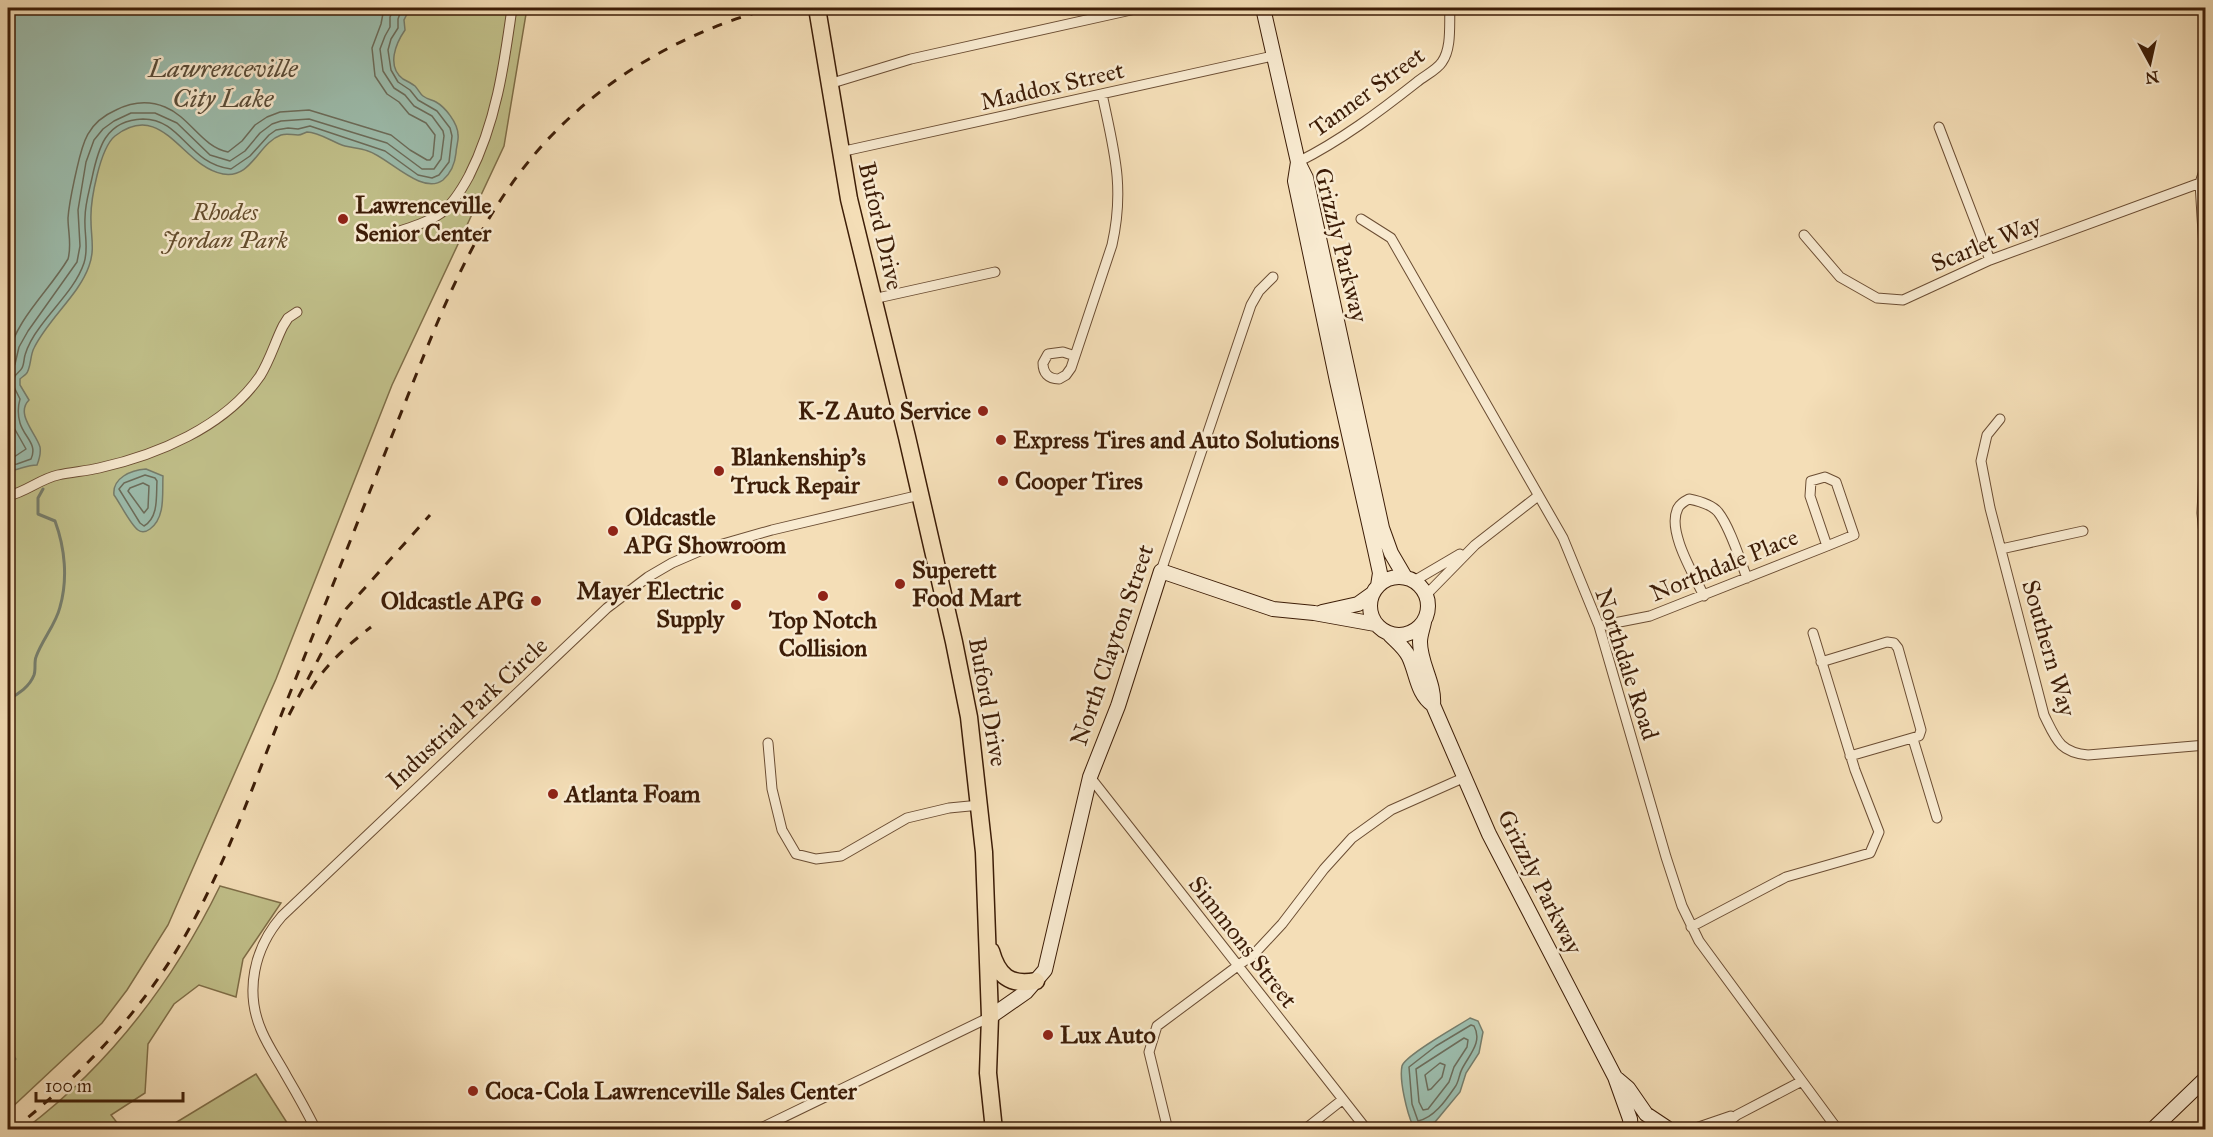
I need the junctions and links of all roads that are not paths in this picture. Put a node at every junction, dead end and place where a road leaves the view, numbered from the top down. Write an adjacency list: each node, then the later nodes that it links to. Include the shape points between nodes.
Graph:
1 (512, 8): 16 (street, via 497,104 464,186 440,214)
2 (817, 8): 7 (highway, Buford Drive)
3 (1140, 8): 7 (street, via 911,59)
4 (1263, 8): 6 (street)
5 (1450, 8): 11 (street, Tanner Street, via 1448,42 1442,62 1391,103)
6 (1273, 56): 8 (street, Maddox Street); 11 (street)
7 (829, 84): 10 (highway, Buford Drive)
8 (1102, 94): 10 (street, Maddox Street); 23 (street, via 1119,180 1119,212)
9 (1939, 127): 17 (street)
10 (840, 152): 21 (highway, Buford Drive)
11 (1298, 162): 36 (street, Grizzly Parkway, via 1306,178 1382,528 1391,553); 37 (street, Grizzly Parkway, via 1295,181 1376,550 1380,573)
12 (2205, 165): 13 (street)
13 (2200, 183): 17 (street, Scarlet Way); 20 (street)
14 (1361, 219): 28 (street, Northdale Road, via 1391,238)
15 (1804, 235): 17 (street, Scarlet Way, via 1840,277 1877,298 1903,300)
16 (381, 237)
17 (1990, 260)
18 (995, 272): 21 (street)
19 (1274, 278): 34 (street, North Clayton Street, via 1251,304)
20 (2205, 282)
21 (873, 299): 26 (highway, Buford Drive)
22 (297, 312): 27 (street, via 283,326 258,378 214,421 143,455 53,476)
23 (1075, 356)
24 (2000, 419): 32 (street, Southern Way, via 1987,435 1981,462)
25 (2205, 426): 33 (street)
26 (920, 495): 54 (highway, Buford Drive, via 962,679); 67 (street, Industrial Park Circle, via 725,542 648,577 602,613 282,916 264,940 255,966 256,1014)
27 (8, 496)
28 (1538, 496): 30 (street); 43 (street, Northdale Road, via 1563,538)
29 (2083, 531): 32 (street)
30 (1475, 545): 36 (street); 38 (street)
31 (1827, 546): 31 (street, Northdale Place, via 1854,535 1836,482 1825,477 1811,481 1810,496); 35 (street, Northdale Place)
32 (2001, 549): 50 (street, Southern Way, via 2044,715 2059,744 2075,754 2088,755)
33 (2205, 557)
34 (1161, 572): 40 (street, via 1273,609); 52 (street, North Clayton Street, via 1118,706)
35 (1747, 578): 39 (street, Northdale Place); 39 (street, via 1718,512 1706,503 1689,499 1678,507 1674,525)
36 (1410, 579): 37 (street, via 1395,577); 38 (street)
37 (1375, 590): 40 (street, via 1358,604); 42 (street, via 1369,609)
38 (1426, 595): 41 (street, via 1428,613)
39 (1704, 596): 43 (street, Northdale Place, via 1650,616)
40 (1314, 613): 42 (street)
41 (1424, 622): 45 (street, via 1409,634); 47 (street, Grizzly Parkway, via 1420,640 1434,693)
42 (1375, 624): 45 (street)
43 (1599, 626): 56 (street, Northdale Road, via 1666,857)
44 (1812, 633): 46 (street)
45 (1390, 635): 47 (street, Grizzly Parkway, via 1409,657 1424,699)
46 (1821, 662): 48 (street, via 1894,643 1921,730); 51 (street)
47 (1433, 705): 53 (street, Grizzly Parkway)
48 (1913, 739): 51 (street); 55 (street)
49 (768, 743): 54 (street, via 772,789 782,830 796,854 816,859 841,856 907,818 949,808)
50 (2205, 745)
51 (1850, 756): 56 (street, via 1879,832 1870,853 1786,877)
52 (1090, 777): 58 (street, Simmons Street); 59 (street, North Clayton Street, via 1045,969)
53 (1463, 778): 58 (street, via 1391,810 1352,838 1282,924); 61 (street, Grizzly Parkway)
54 (980, 806): 57 (highway, Buford Drive)
55 (1937, 818)
56 (1691, 927): 63 (street, Northdale Road)
57 (987, 936): 59 (highway, via 995,966 1006,977 1022,983); 60 (highway, Buford Drive)
58 (1238, 965): 64 (street, Simmons Street); 70 (street, via 1156,1026 1149,1052)
59 (1036, 981): 60 (street, North Clayton Street)
60 (990, 1017): 68 (street); 69 (highway, Buford Drive, via 988,1073)
61 (1615, 1077): 66 (street, Grizzly Parkway, via 1646,1114); 73 (street, Grizzly Parkway)
62 (2205, 1078): 78 (street)
63 (1802, 1081): 65 (street); 77 (street, Northdale Road)
64 (1342, 1100): 71 (street); 72 (street, Simmons Street)
65 (1737, 1115): 75 (street); 76 (street)
66 (1668, 1129): 74 (street)
67 (316, 1130)
68 (757, 1130)
69 (994, 1130)
70 (1168, 1130)
71 (1304, 1130)
72 (1367, 1130)
73 (1631, 1130)
74 (1645, 1130)
75 (1690, 1130)
76 (1718, 1130)
77 (1838, 1130)
78 (2152, 1130)

